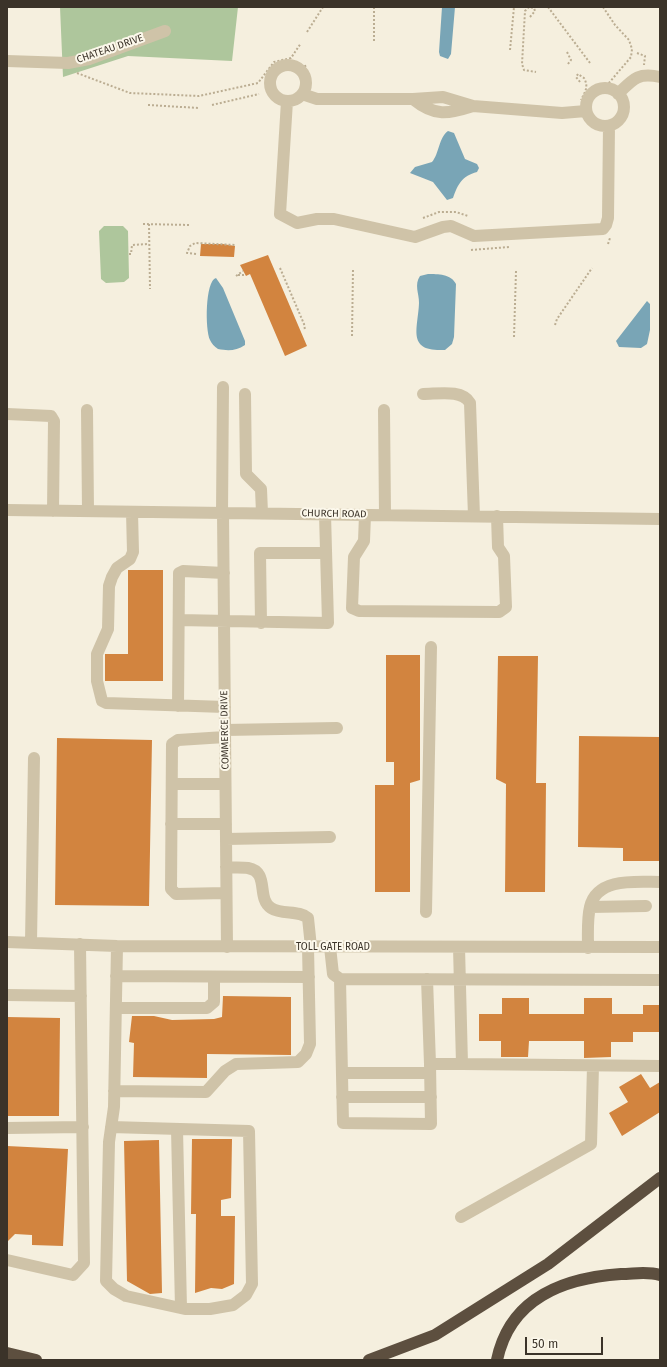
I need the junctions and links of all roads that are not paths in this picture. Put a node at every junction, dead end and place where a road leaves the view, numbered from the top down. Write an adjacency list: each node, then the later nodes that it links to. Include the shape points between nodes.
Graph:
1 (165, 31): 2 (street, CHATEAU DRIVE, via 89,59 68,63)
2 (7, 61)
3 (660, 77): 5 (street, via 648,74 638,76)
4 (307, 92): 6 (street); 6 (street, via 301,71 291,65 279,67 271,76 270,88 276,98); 7 (street, via 317,99 413,99 431,111 445,113 473,106 562,113)
5 (618, 94): 7 (street, via 608,88 596,90); 8 (street, via 622,98 624,111 619,121)
6 (287, 102): 8 (street, via 280,214 297,223 334,219 414,237 451,226 474,236 603,229 608,218)
7 (583, 108): 8 (street, via 597,125)
8 (609, 126)
9 (223, 387): 19 (street, COMMERCE DRIVE)
10 (245, 394): 20 (street, via 246,474 261,489)
11 (423, 394): 24 (street, via 462,395 470,403)
12 (87, 410): 17 (street)
13 (384, 410): 23 (street)
14 (7, 414): 16 (street, via 51,416 54,421)
15 (7, 510): 16 (street, CHURCH ROAD)
16 (53, 511): 17 (street, CHURCH ROAD)
17 (88, 511): 18 (street, CHURCH ROAD)
18 (132, 512): 19 (street, CHURCH ROAD); 33 (street, via 133,552 130,559 117,568 112,577 109,586 108,629 97,654 100,697 106,703)
19 (223, 513): 20 (street, CHURCH ROAD); 28 (street, COMMERCE DRIVE)
20 (262, 514): 21 (street, CHURCH ROAD)
21 (325, 514): 22 (street, CHURCH ROAD); 27 (street)
22 (365, 514): 23 (street, CHURCH ROAD); 25 (street, via 364,541 354,557 352,608 359,611 499,612 506,607 504,556 498,547)
23 (385, 515): 24 (street, CHURCH ROAD)
24 (474, 516): 25 (street, CHURCH ROAD)
25 (497, 516): 26 (street, CHURCH ROAD)
26 (660, 519)
27 (326, 553): 31 (street, via 260,553); 31 (street, via 328,623)
28 (224, 573): 29 (street, via 179,573); 30 (street, COMMERCE DRIVE)
29 (179, 620): 30 (street); 33 (street)
30 (224, 622): 31 (street); 34 (street, COMMERCE DRIVE)
31 (261, 623)
32 (431, 647): 49 (street)
33 (178, 706): 34 (street)
34 (225, 707): 36 (street, COMMERCE DRIVE)
35 (337, 728): 36 (street)
36 (225, 734): 38 (street, via 178,740 172,744); 39 (street, COMMERCE DRIVE)
37 (34, 758): 51 (street)
38 (172, 784): 39 (street); 40 (street)
39 (226, 784): 41 (street, COMMERCE DRIVE)
40 (171, 824): 41 (street); 46 (street, via 171,889 176,894)
41 (226, 824): 43 (street, COMMERCE DRIVE)
42 (330, 837): 43 (street)
43 (226, 839): 44 (street, COMMERCE DRIVE)
44 (226, 867): 46 (street, COMMERCE DRIVE); 55 (street, via 249,868 256,872 261,877 264,899 270,907 305,915 308,918)
45 (660, 882): 48 (street, via 617,883 596,894)
46 (226, 893): 54 (street, COMMERCE DRIVE)
47 (646, 906): 48 (street)
48 (590, 907): 59 (street)
49 (426, 912)
50 (7, 942): 51 (street, TOLL GATE ROAD)
51 (31, 942): 52 (street, TOLL GATE ROAD)
52 (80, 944): 53 (street, TOLL GATE ROAD); 68 (street)
53 (117, 946): 54 (street, TOLL GATE ROAD); 60 (street)
54 (227, 947): 55 (street, TOLL GATE ROAD)
55 (310, 947): 56 (street, TOLL GATE ROAD); 62 (street)
56 (330, 947): 57 (street, TOLL GATE ROAD); 63 (street, via 333,974)
57 (459, 947): 59 (street, TOLL GATE ROAD); 65 (street)
58 (660, 947): 59 (street, TOLL GATE ROAD)
59 (588, 948)
60 (116, 976): 61 (street); 69 (street)
61 (214, 977): 62 (street); 69 (street, via 214,1002 207,1008)
62 (309, 977): 75 (street, via 310,1044 306,1054 298,1062 236,1064 225,1070 206,1092)
63 (340, 979): 64 (street); 74 (street)
64 (427, 979): 65 (street); 73 (street)
65 (460, 979): 66 (street); 70 (street)
66 (660, 980)
67 (7, 995): 68 (street)
68 (81, 996): 78 (street)
69 (116, 1008): 75 (street)
70 (462, 1064): 71 (street); 73 (street)
71 (593, 1066): 72 (street); 83 (street, via 591,1144)
72 (660, 1066)
73 (430, 1069): 74 (street); 77 (street)
74 (342, 1073): 76 (street)
75 (114, 1091): 79 (street)
76 (342, 1096): 77 (street); 77 (street, via 343,1123 431,1124)
77 (431, 1096)
78 (83, 1127): 80 (street); 84 (street, via 84,1263 73,1276)
79 (111, 1127): 81 (street); 86 (street, via 106,1281 114,1290 126,1296)
80 (7, 1128)
81 (177, 1129): 86 (street); 86 (street, via 249,1131 252,1284 246,1295 233,1305 210,1309)
82 (660, 1178): 89 (highway, via 548,1264 448,1327 435,1335)
83 (461, 1217)
84 (7, 1260)
85 (660, 1275): 90 (highway, via 610,1275 571,1282 538,1296 521,1310 501,1341)
86 (181, 1308)
87 (7, 1353): 88 (highway)
88 (36, 1360)
89 (369, 1360)
90 (497, 1360)

